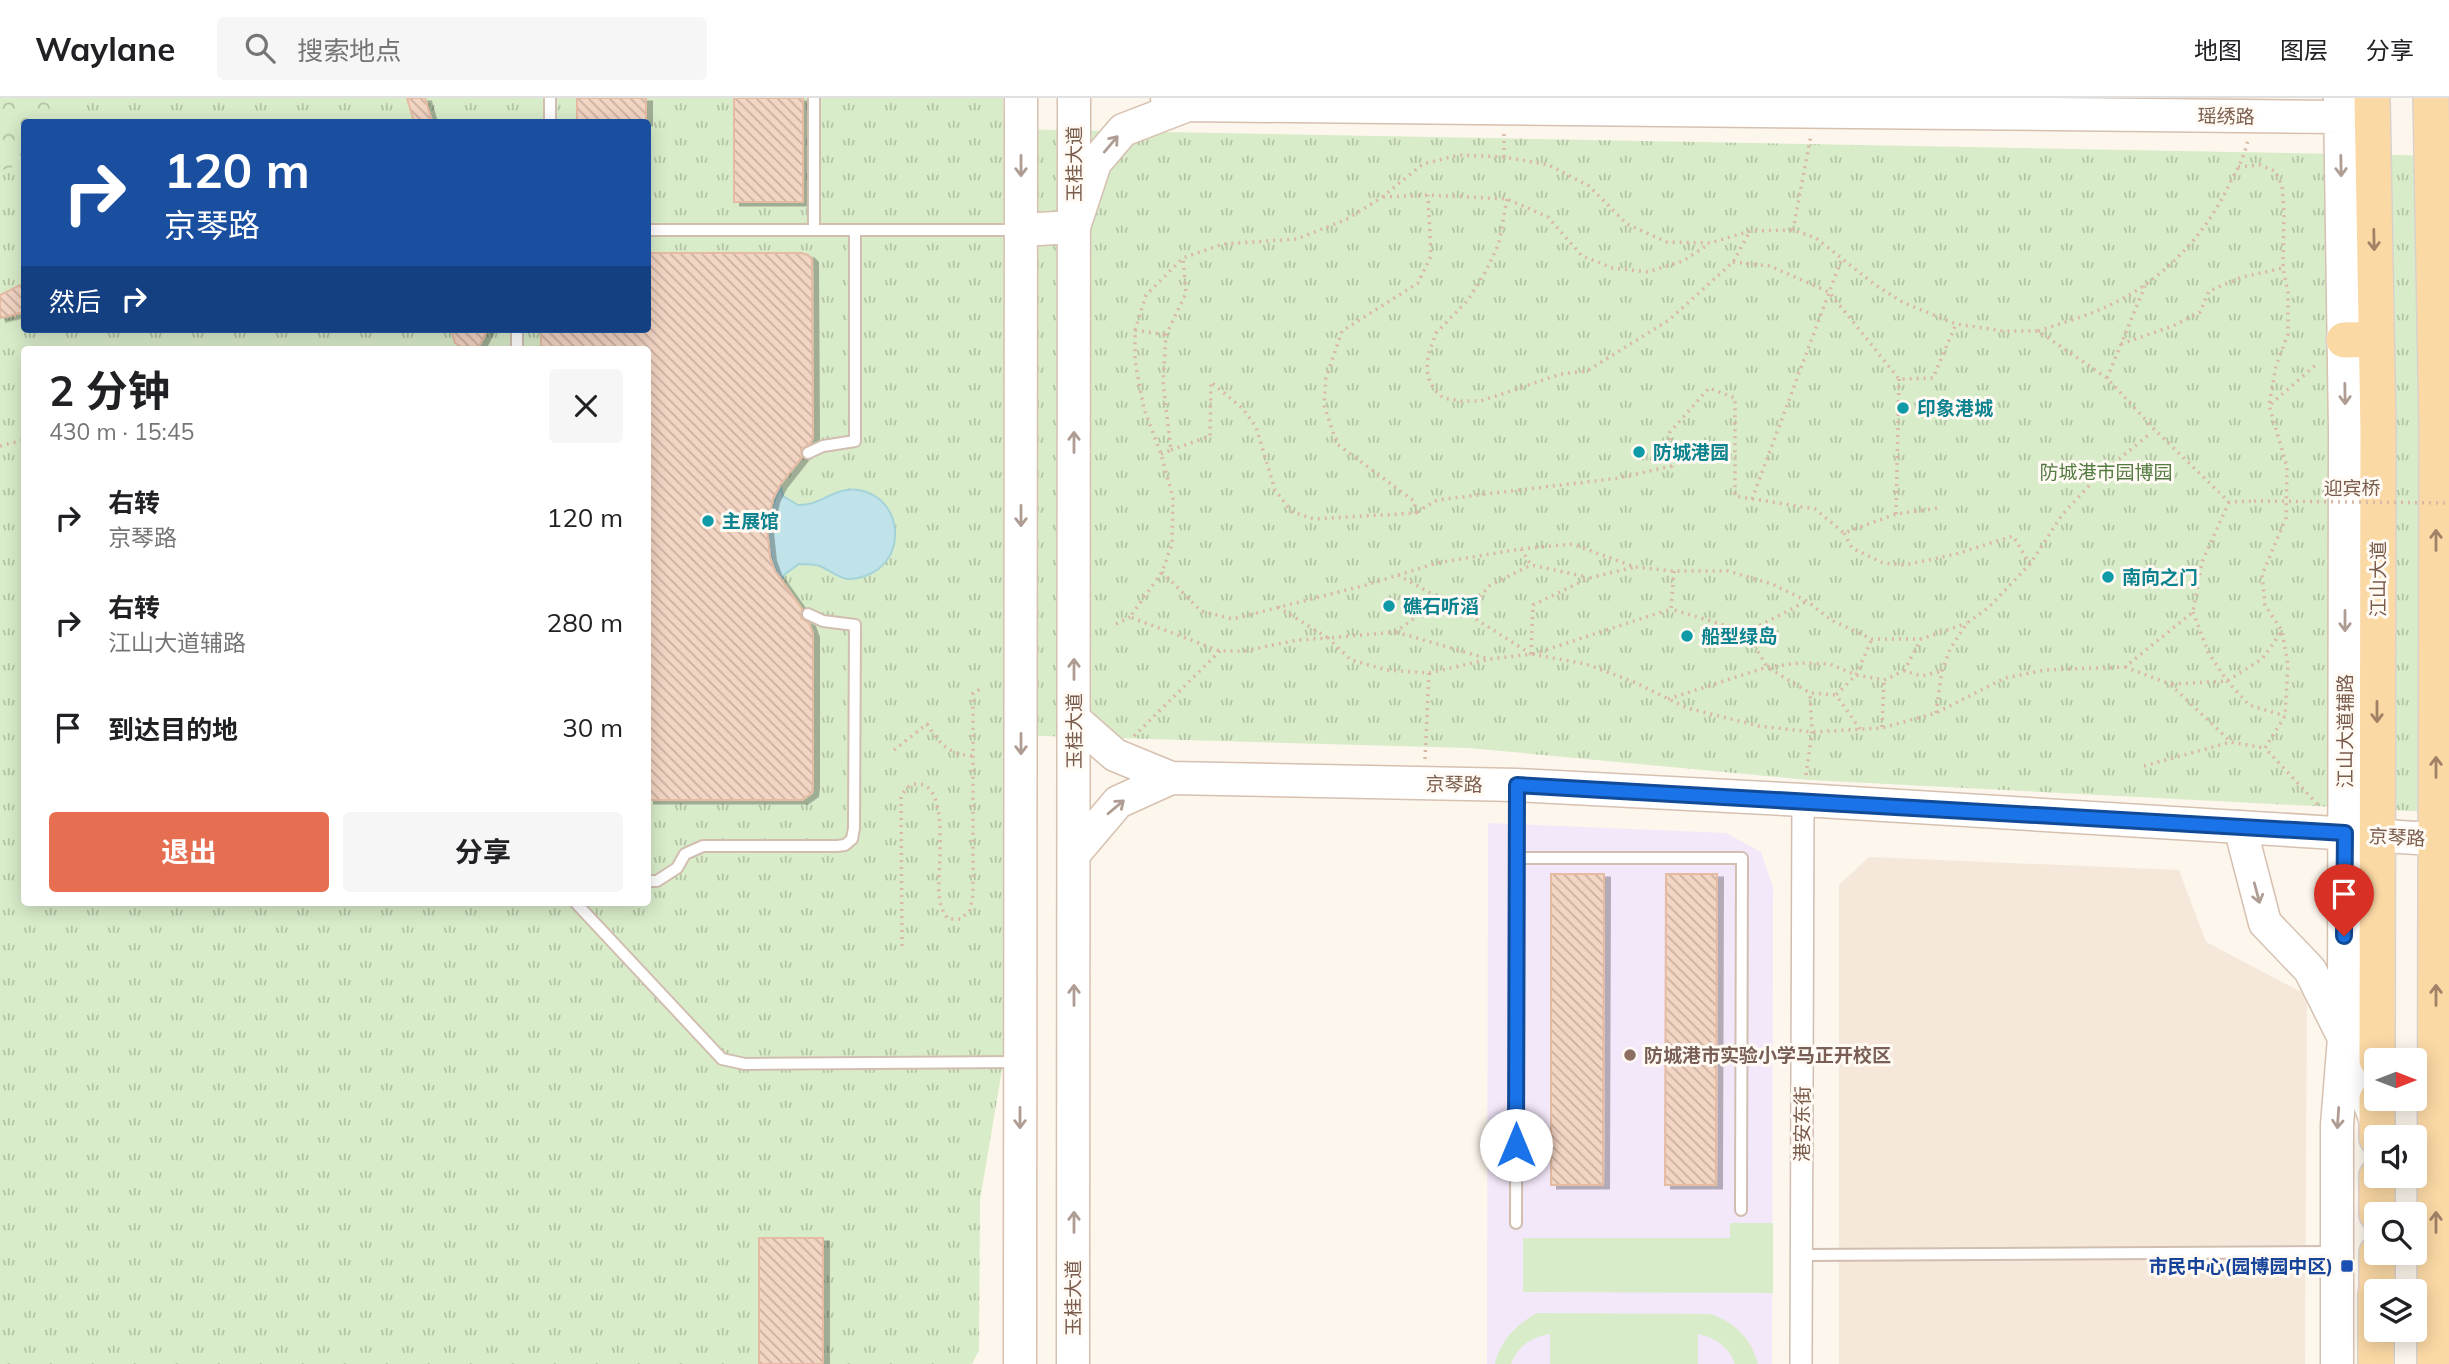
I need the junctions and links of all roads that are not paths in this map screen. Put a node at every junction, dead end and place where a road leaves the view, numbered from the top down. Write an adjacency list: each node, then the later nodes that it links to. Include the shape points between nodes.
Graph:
1 (550, 98): 9 (lane)
2 (814, 98): 12 (lane)
3 (1021, 98): 14 (street, one-way to 14)
4 (1074, 98): 10 (street, 玉桂大道)
5 (2372, 98): 15 (main road, 江山大道, one-way to 15)
6 (2431, 98): 24 (main road, one-way to 6)
7 (1177, 102): 8 (street, 瑶绣路, via 2253,116); 10 (street, one-way to 7, via 1095,163 1123,130)
8 (2340, 107): 15 (street, one-way to 15)
9 (550, 119)
10 (1074, 227): 14 (street); 18 (street, 玉桂大道, one-way to 10)
11 (651, 230): 12 (lane)
12 (814, 230): 13 (lane)
13 (855, 230): 14 (lane); 16 (lane, via 855,442 822,446)
14 (1021, 230): 32 (street, one-way to 32)
15 (2360, 340): 23 (main road, 江山大道, one-way to 23)
16 (808, 453)
17 (808, 614): 27 (lane, via 855,625 852,839 837,846 703,846 685,854 677,868)
18 (1074, 719): 19 (street, via 1115,755); 25 (street, 玉桂大道)
19 (1171, 778): 20 (street, 京琴路); 25 (street, one-way to 19, via 1118,802)
20 (1517, 785): 21 (street, 京琴路); 26 (lane)
21 (1803, 800): 22 (street, 京琴路); 37 (street, 港安东街)
22 (2240, 827): 23 (street, 京琴路); 29 (street, one-way to 29, via 2265,923 2310,970)
23 (2361, 834): 24 (street, 京琴路); 29 (street); 30 (main road, 江山大道)
24 (2442, 839): 38 (main road, one-way to 24)
25 (1074, 854): 31 (street, 玉桂大道, one-way to 25)
26 (1517, 858): 34 (lane, via 1742,858); 35 (lane)
27 (651, 881)
28 (579, 906): 32 (lane, via 722,1059 745,1064)
29 (2344, 1038): 33 (street); 36 (street, one-way to 36, via 2337,1125)
30 (2376, 1048)
31 (1074, 1061): 32 (street); 41 (street, 玉桂大道, one-way to 31)
32 (1020, 1062): 40 (street, one-way to 40)
33 (2377, 1120)
34 (1741, 1210)
35 (1516, 1223)
36 (2337, 1252): 37 (lane); 43 (street)
37 (1802, 1255): 42 (street, 港安东街)
38 (2442, 1265): 45 (main road)
39 (2376, 1342): 44 (main road)
40 (1020, 1364)
41 (1073, 1364)
42 (1801, 1364)
43 (2337, 1364)
44 (2376, 1364)
45 (2435, 1364)

